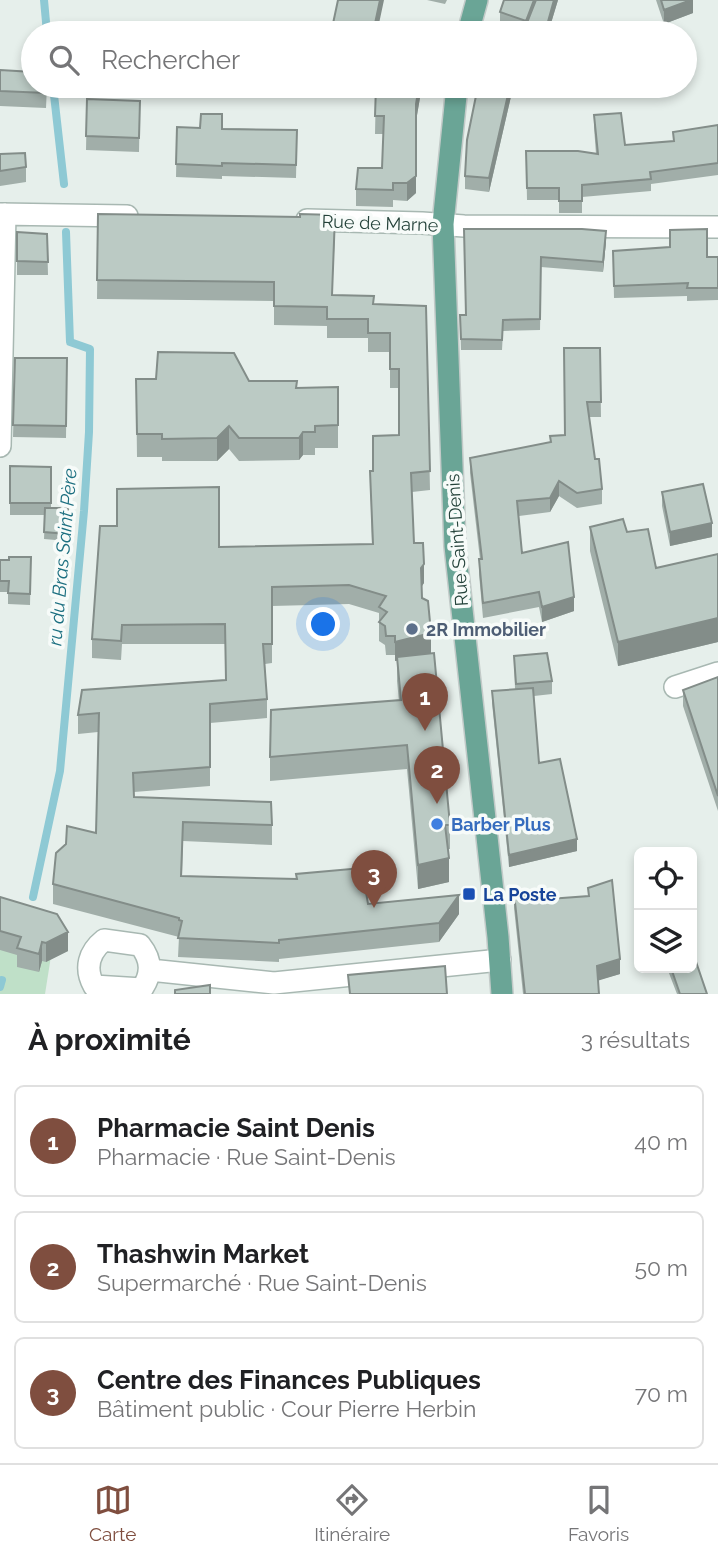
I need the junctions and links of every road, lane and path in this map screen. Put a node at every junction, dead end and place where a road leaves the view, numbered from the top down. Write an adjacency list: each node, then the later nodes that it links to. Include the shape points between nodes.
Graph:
1 (477, 0): 2 (main road)
2 (471, 21)
3 (456, 98): 7 (main road, Rue Saint-Denis)
4 (3, 214): 5 (street); 9 (street)
5 (147, 216)
6 (285, 220): 7 (street, Rue de Marne)
7 (443, 224): 8 (street, Rue de Marne); 12 (main road, Rue Saint-Denis, via 455,546)
8 (718, 227)
9 (0, 446)
10 (718, 673): 11 (street)
11 (675, 687)
12 (500, 960): 13 (street, via 274,983); 14 (main road, Rue Saint-Denis)
13 (150, 970)
14 (502, 994)

